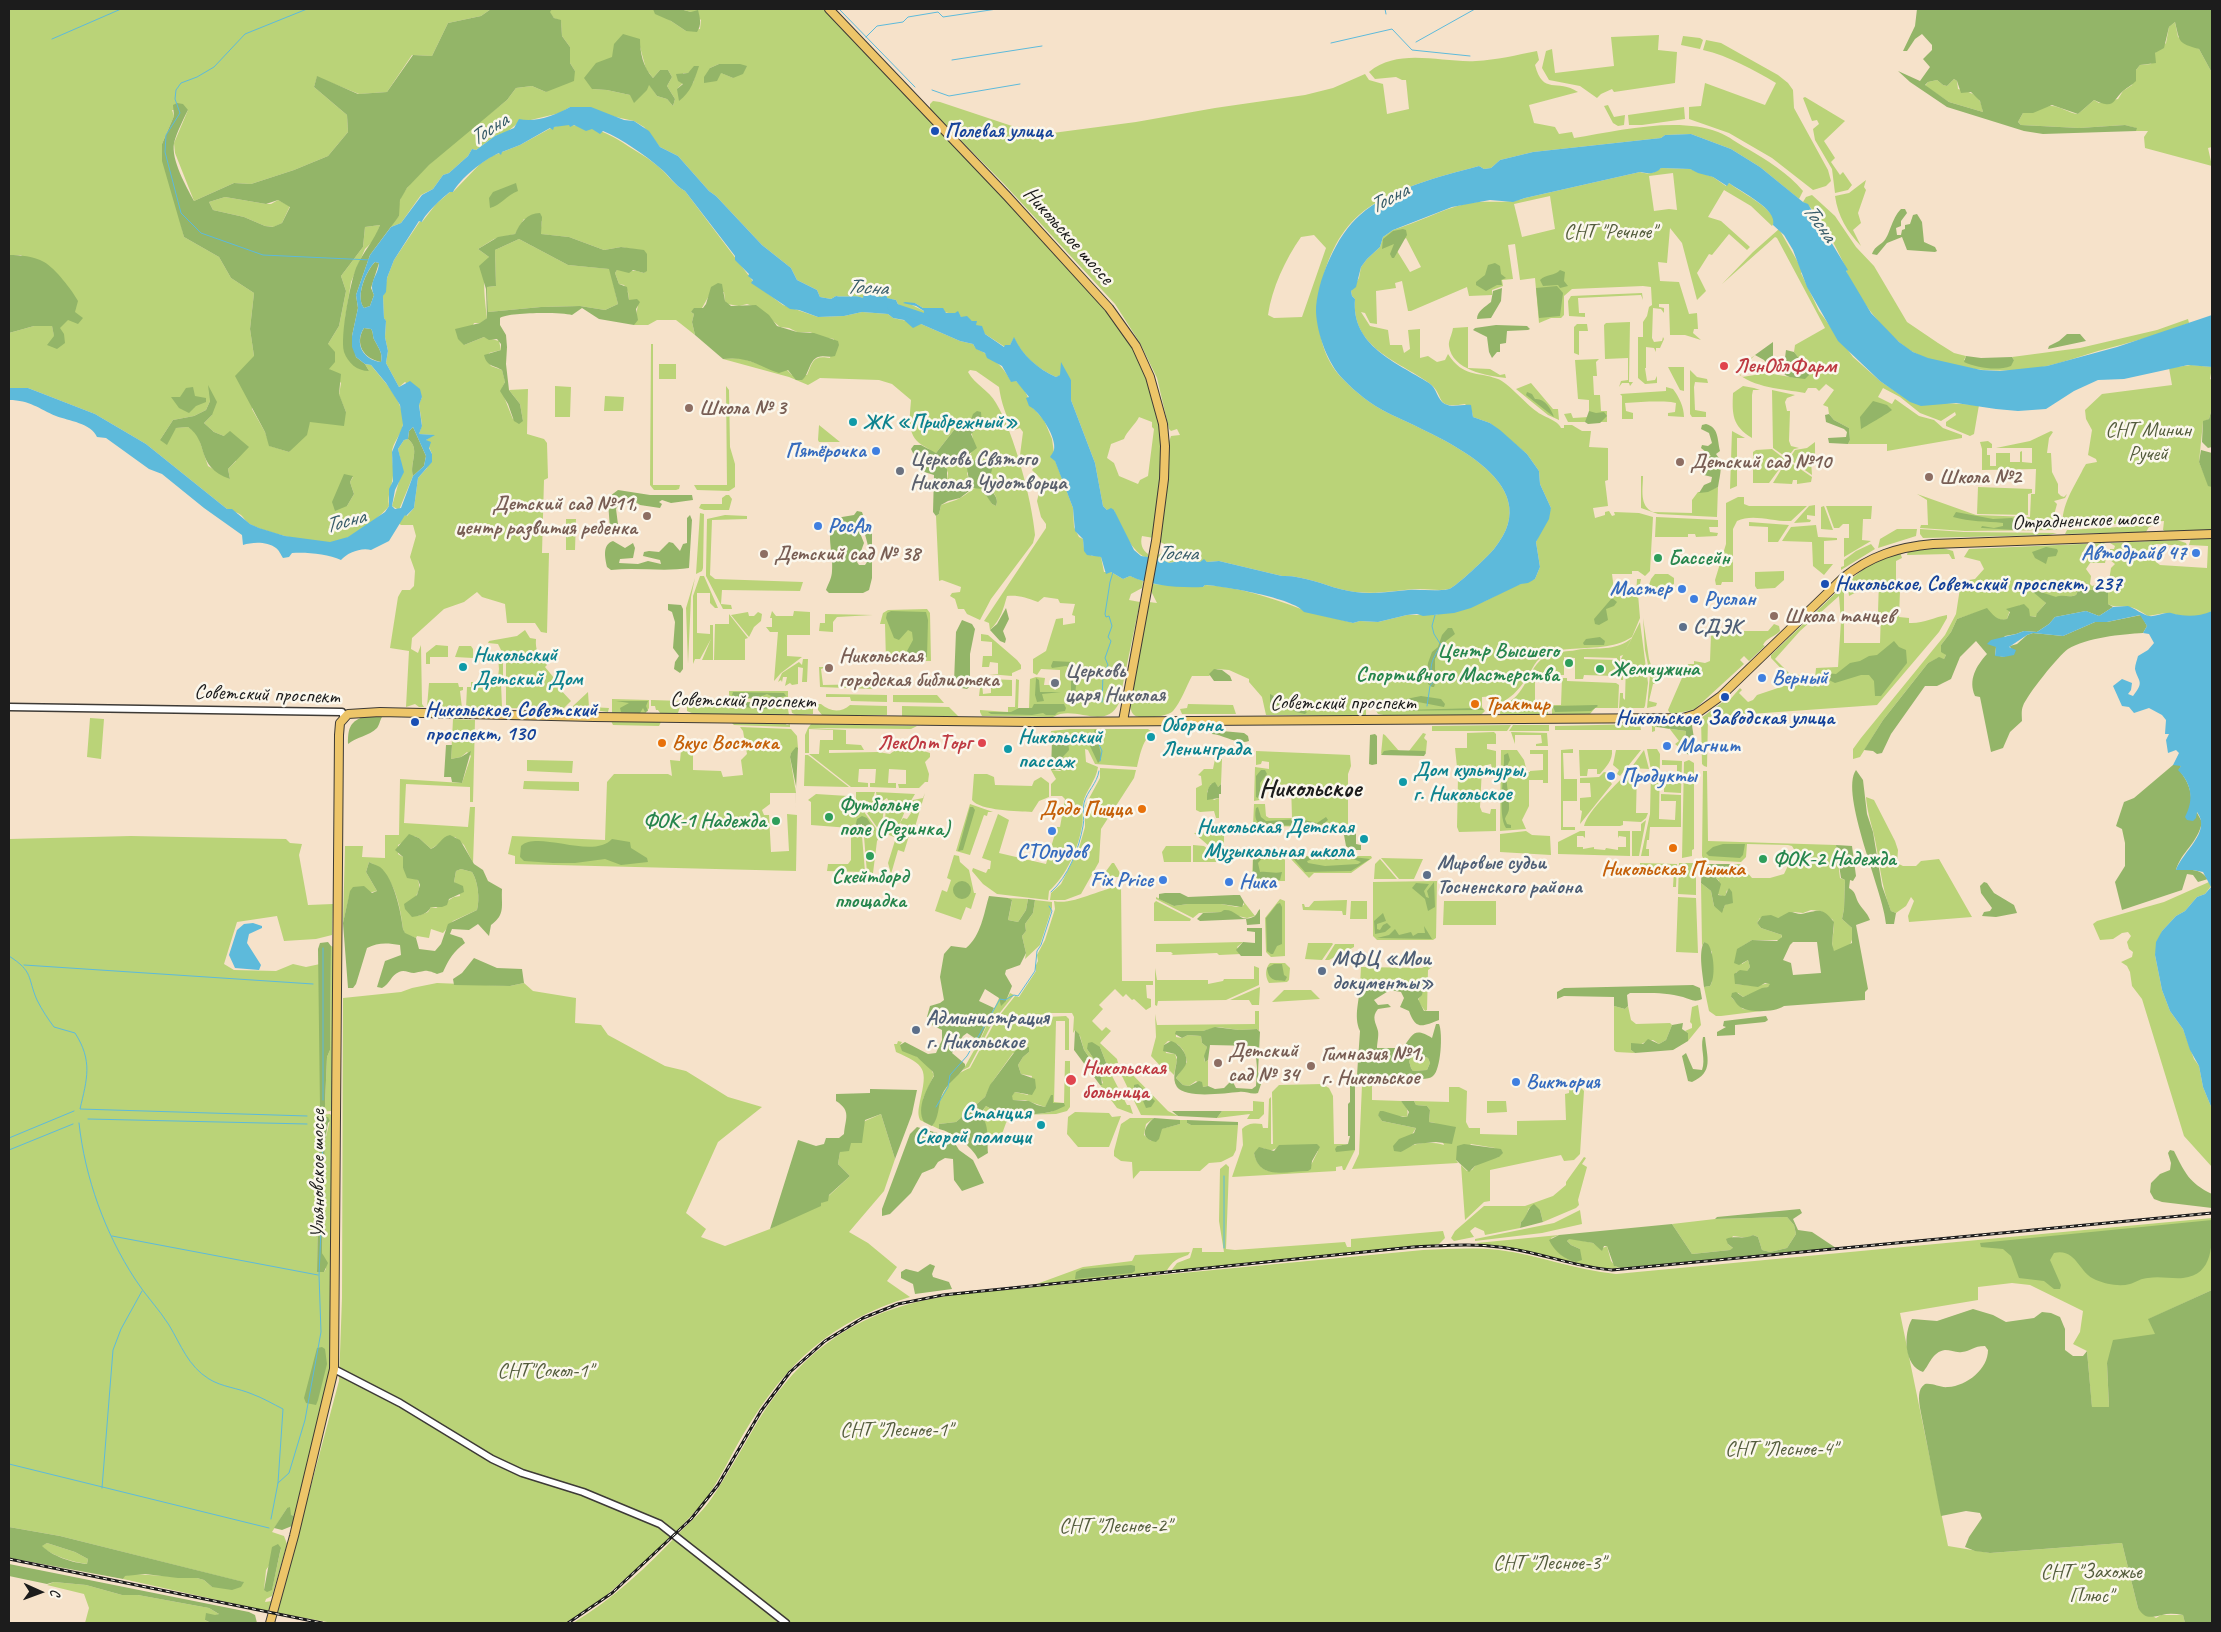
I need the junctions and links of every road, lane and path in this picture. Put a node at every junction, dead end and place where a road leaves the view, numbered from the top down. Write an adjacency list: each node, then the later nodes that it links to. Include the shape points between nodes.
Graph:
1 (829, 9): 6 (main road, Никольское шоссе, via 1060,252 1109,308 1136,346 1154,388 1163,424 1164,479)
2 (2212, 534): 3 (main road, Отрадненское шоссе)
3 (1960, 543): 6 (main road, Советский проспект, via 1903,548 1860,565 1818,600 1721,696 1703,710 1683,718)
4 (9, 707): 5 (street, Советский проспект, via 342,712)
5 (344, 718): 6 (main road, Советский проспект, via 355,713 380,712); 7 (main road, Ульяновское шоссе, via 339,735)
6 (1123, 721)
7 (334, 1369): 8 (main road, Ульяновское шоссе); 9 (street, via 522,1473 611,1502 660,1524)
8 (270, 1623)
9 (786, 1623)

